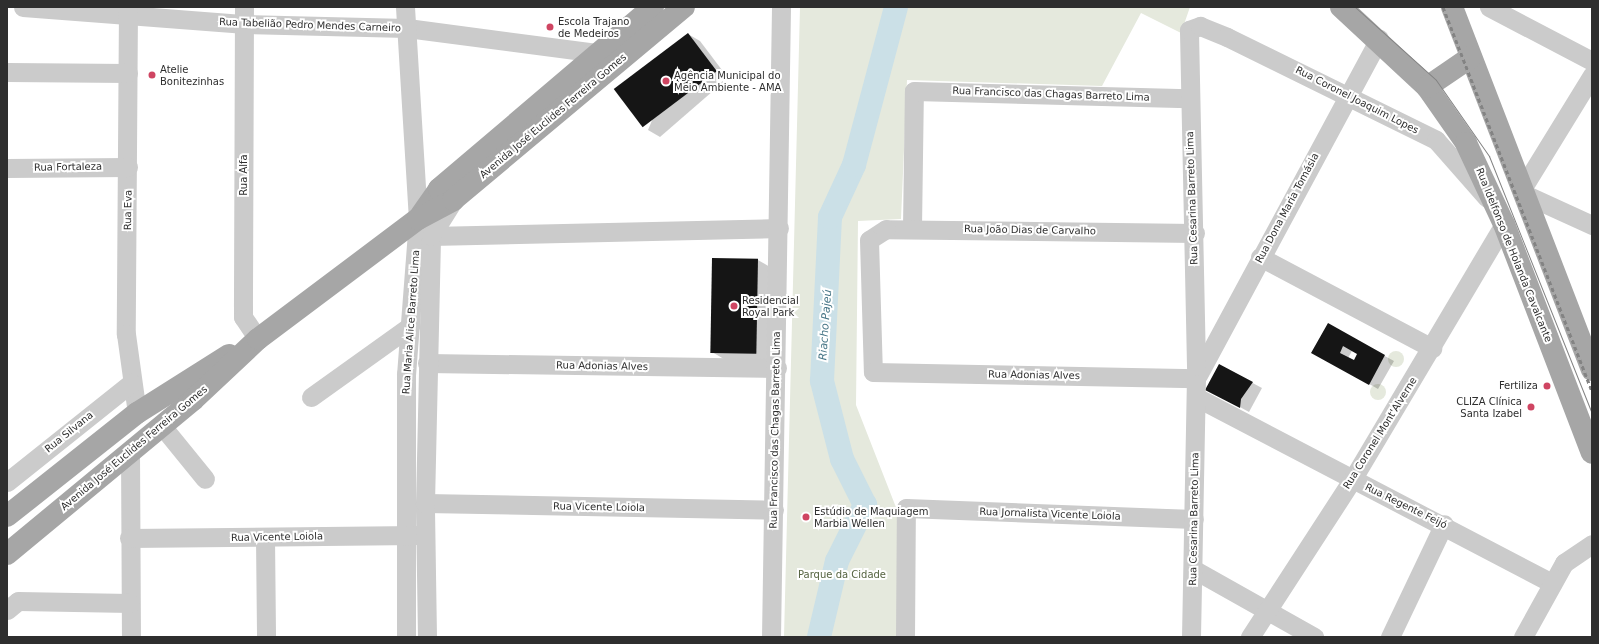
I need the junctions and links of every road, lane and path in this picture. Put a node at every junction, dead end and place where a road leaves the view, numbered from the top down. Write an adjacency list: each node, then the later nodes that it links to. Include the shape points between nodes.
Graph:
1 (23, 7): 9 (street, Rua Tabelião Pedro Mendes Carneiro)
2 (405, 7): 11 (street, Rua Maria Alice Barreto Lima)
3 (653, 7): 14 (main road, Avenida José Euclides Ferreira Gomes)
4 (684, 7): 26 (main road, Avenida José Euclides Ferreira Gomes)
5 (781, 7): 30 (street, Rua Francisco das Chagas Barreto Lima)
6 (1341, 7): 13 (main road, Rua Idelfonso de Holanda Cavalcante)
7 (1452, 7): 15 (main road)
8 (1489, 7): 16 (street)
9 (128, 11): 10 (street, Rua Tabelião Pedro Mendes Carneiro); 18 (street, Rua Eva)
10 (245, 16): 11 (street, Rua Tabelião Pedro Mendes Carneiro); 36 (street, Rua Alfa, via 243,317)
11 (407, 28): 14 (street, Rua Tabelião Pedro Mendes Carneiro); 28 (street, Rua Maria Alice Barreto Lima)
12 (1189, 30): 21 (street, Rua Coronel Joaquim Lopes, via 1200,26); 22 (street, Rua Cesarina Barreto Lima)
13 (1379, 39): 20 (main road, Rua Idelfonso de Holanda Cavalcante); 21 (street, Rua Dona Maria Tomásia)
14 (596, 54): 28 (main road, Avenida José Euclides Ferreira Gomes, via 439,189)
15 (1471, 57): 20 (main road); 25 (main road)
16 (1592, 61)
17 (7, 72): 18 (street)
18 (128, 73): 23 (street, Rua Eva)
19 (1592, 75): 25 (street)
20 (1427, 87): 27 (main road, Rua Idelfonso de Holanda Cavalcante, via 1470,150)
21 (1348, 94): 27 (street, Rua Coronel Joaquim Lopes, via 1436,140); 34 (street, Rua Dona Maria Tomásia)
22 (1188, 98): 31 (street, Rua Francisco das Chagas Barreto Lima, via 914,90); 32 (street, Rua Cesarina Barreto Lima)
23 (128, 167): 24 (street, Rua Fortaleza); 43 (street, Rua Eva, via 126,334)
24 (7, 168)
25 (1523, 192): 29 (street); 40 (main road)
26 (453, 200): 28 (main road, Avenida José Euclides Ferreira Gomes); 33 (street, Rua Maria Alice Barreto Lima)
27 (1501, 218): 37 (street, Rua Coronel Mont'Alverne); 49 (main road, Rua Idelfonso de Holanda Cavalcante)
28 (418, 219): 33 (street); 35 (street, Rua Maria Alice Barreto Lima); 36 (main road, Avenida José Euclides Ferreira Gomes)
29 (1592, 225)
30 (779, 228): 33 (street); 39 (street, Rua Francisco das Chagas Barreto Lima)
31 (912, 228): 32 (street, Rua João Dias de Carvalho); 41 (street, Rua João Dias de Carvalho, via 886,229 869,240)
32 (1195, 233): 42 (street, Rua Cesarina Barreto Lima)
33 (431, 236): 38 (street, Rua Maria Alice Barreto Lima)
34 (1260, 257): 37 (street); 42 (street, Rua Dona Maria Tomásia)
35 (410, 326): 44 (street); 58 (street, Rua Maria Alice Barreto Lima)
36 (258, 339): 46 (main road, Avenida José Euclides Ferreira Gomes, via 184,380); 47 (main road, Avenida José Euclides Ferreira Gomes)
37 (1432, 348): 51 (street, Rua Coronel Mont'Alverne)
38 (427, 363): 39 (street, Rua Adonias Alves); 53 (street, Rua Maria Alice Barreto Lima)
39 (777, 368): 54 (street, Rua Francisco das Chagas Barreto Lima)
40 (1592, 370)
41 (873, 372): 42 (street, Rua Adonias Alves)
42 (1196, 372): 45 (street, Rua Cesarina Barreto Lima)
43 (131, 383): 46 (street, Rua Eva); 52 (street, Rua Silvana)
44 (311, 397)
45 (1196, 397): 51 (street, Rua Regente Feijó); 56 (street, Rua Cesarina Barreto Lima)
46 (136, 413): 55 (main road, Avenida José Euclides Ferreira Gomes)
47 (162, 426): 48 (main road, Avenida José Euclides Ferreira Gomes); 50 (street)
48 (130, 452): 60 (street); 63 (main road, Avenida José Euclides Ferreira Gomes)
49 (1592, 453)
50 (205, 479)
51 (1352, 480): 57 (street, Rua Regente Feijó); 68 (street, Rua Coronel Mont'Alverne)
52 (7, 482)
53 (425, 503): 54 (street, Rua Vicente Loiola); 59 (street, Rua Maria Alice Barreto Lima)
54 (774, 510): 73 (street, Rua Francisco das Chagas Barreto Lima)
55 (7, 516)
56 (1194, 519): 64 (street, Rua Cesarina Barreto Lima); 74 (street, Rua Jornalista Vicente Loiola, via 906,508)
57 (1444, 524): 65 (street, Rua Regente Feijó); 78 (street)
58 (405, 535): 59 (street, Rua Vicente Loiola); 61 (street, Rua Vicente Loiola); 71 (street, Rua Maria Alice Barreto Lima)
59 (425, 535): 72 (street, Rua Maria Alice Barreto Lima)
60 (129, 538): 61 (street, Rua Vicente Loiola); 66 (street)
61 (265, 538): 70 (street)
62 (1592, 544): 65 (street, via 1564,563)
63 (7, 554)
64 (1193, 569): 68 (street); 75 (street, Rua Cesarina Barreto Lima)
65 (1552, 583): 79 (street)
66 (130, 603): 67 (street, via 18,601); 69 (street)
67 (7, 610)
68 (1266, 611): 76 (street, Rua Coronel Mont'Alverne); 77 (street)
69 (131, 637)
70 (266, 637)
71 (406, 637)
72 (427, 637)
73 (771, 637)
74 (905, 637)
75 (1191, 637)
76 (1250, 637)
77 (1314, 637)
78 (1390, 637)
79 (1523, 637)

